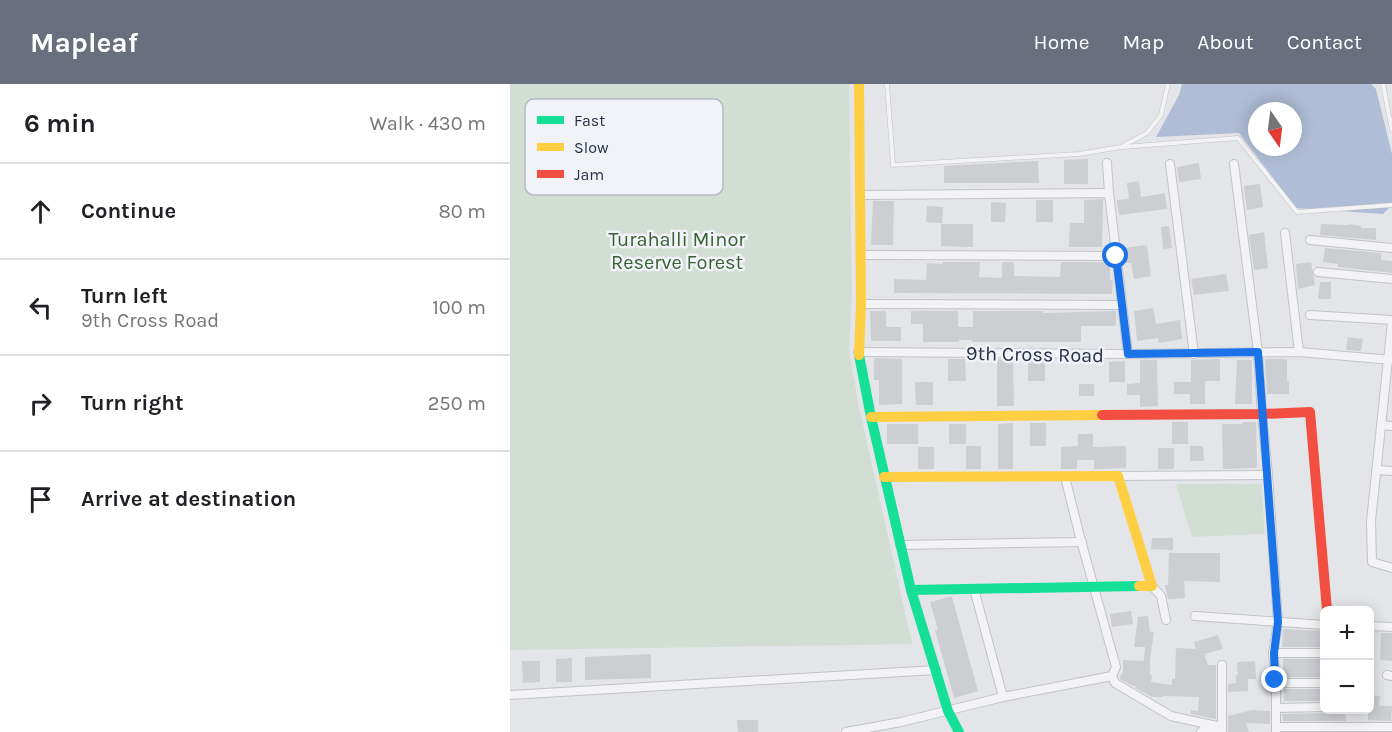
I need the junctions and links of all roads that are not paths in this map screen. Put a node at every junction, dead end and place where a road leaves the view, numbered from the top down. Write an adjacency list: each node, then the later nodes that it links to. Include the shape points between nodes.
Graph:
1 (859, 84): 11 (street)
2 (887, 84): 6 (lane, via 893,165 1079,154)
3 (1168, 84): 6 (lane, via 1161,115 1147,133)
4 (1383, 84): 5 (lane)
5 (1392, 130)
6 (1121, 147): 12 (lane, via 1238,138 1297,212)
7 (1107, 163): 10 (street)
8 (1234, 164): 25 (street)
9 (1170, 165): 28 (street)
10 (1109, 193): 11 (street); 17 (street)
11 (861, 195): 16 (street)
12 (1392, 205)
13 (1285, 233): 26 (street)
14 (1310, 240): 15 (street)
15 (1392, 249)
16 (861, 255): 17 (street); 20 (street)
17 (1116, 256): 21 (street)
18 (1318, 272): 19 (street)
19 (1392, 279)
20 (861, 304): 21 (street); 24 (street)
21 (1122, 305): 27 (street)
22 (1310, 315): 23 (street)
23 (1392, 321): 29 (street)
24 (858, 352): 27 (street, 9th Cross Road); 31 (street)
25 (1258, 352): 26 (street, 9th Cross Road); 28 (street, 9th Cross Road); 30 (street)
26 (1299, 352): 29 (street, 9th Cross Road)
27 (1128, 354): 28 (street, 9th Cross Road)
28 (1194, 354)
29 (1390, 360): 32 (street)
30 (1262, 414): 31 (street); 36 (street); 47 (street, via 1310,412)
31 (871, 417): 38 (street)
32 (1381, 425): 33 (street); 34 (street)
33 (1392, 426)
34 (1377, 470): 35 (street); 42 (street, via 1371,520 1372,562)
35 (1392, 471)
36 (1268, 475): 37 (street); 50 (street)
37 (1118, 476): 39 (street); 43 (street)
38 (884, 477): 39 (street); 41 (street)
39 (1065, 477): 40 (street)
40 (1082, 542): 41 (street); 44 (street)
41 (900, 545): 46 (street)
42 (1392, 568)
43 (1152, 586): 44 (street); 49 (street, via 1161,596)
44 (1094, 588): 45 (street); 58 (street, via 1116,667)
45 (974, 589): 46 (street); 62 (street)
46 (911, 590): 57 (street)
47 (1327, 606)
48 (1195, 616): 50 (street)
49 (1166, 620)
50 (1278, 622): 51 (street); 54 (street)
51 (1320, 625)
52 (1374, 626): 53 (street)
53 (1392, 627)
54 (1274, 653): 55 (street); 59 (street)
55 (1320, 653)
56 (1222, 665): 68 (street)
57 (936, 670): 61 (street); 65 (street)
58 (1112, 676): 62 (street); 68 (street, via 1115,682 1171,716)
59 (1275, 683): 60 (street); 64 (street)
60 (1320, 683)
61 (510, 695)
62 (1003, 697): 65 (street)
63 (1320, 707): 64 (street)
64 (1276, 708): 69 (street)
65 (948, 711): 66 (street); 73 (street)
66 (901, 722): 70 (street); 72 (street)
67 (1392, 727): 69 (street)
68 (1222, 730): 74 (street)
69 (1276, 730)
70 (859, 731): 71 (street)
71 (846, 732)
72 (905, 732)
73 (959, 732)
74 (1201, 732)

